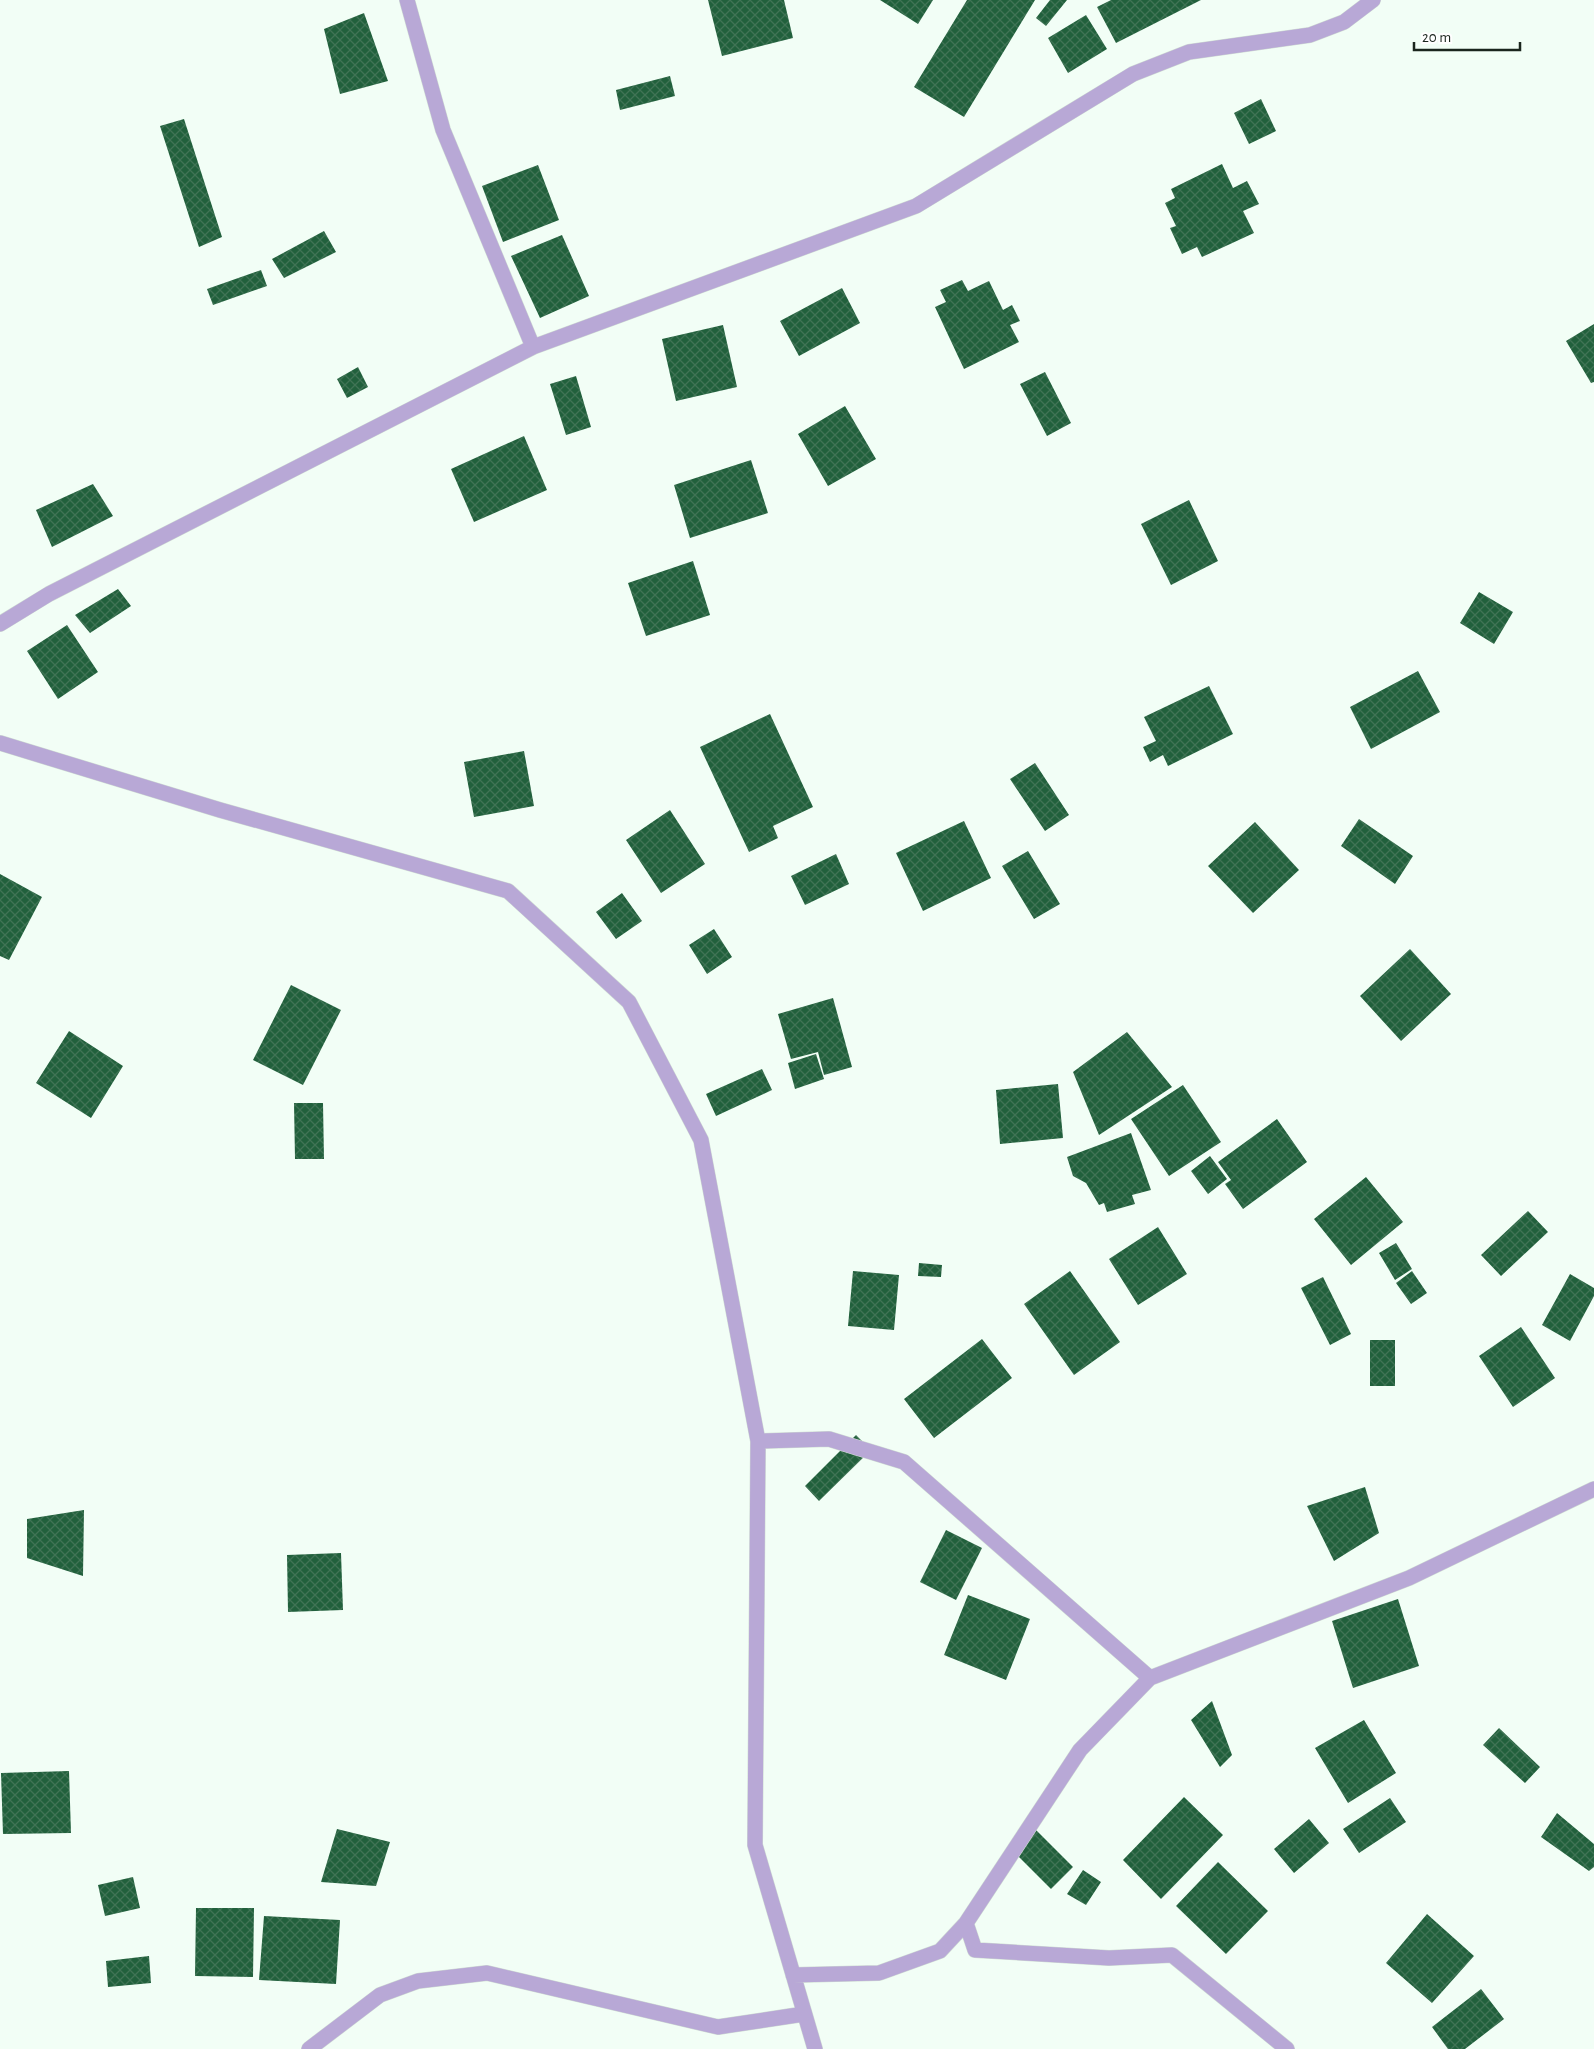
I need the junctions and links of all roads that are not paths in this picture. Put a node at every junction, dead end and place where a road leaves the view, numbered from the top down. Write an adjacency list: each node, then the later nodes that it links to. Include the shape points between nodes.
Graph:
1 (407, 0): 3 (street, via 443,130)
2 (1373, 0): 3 (street, via 1344,22 1310,35 1189,52 1133,74 916,206)
3 (532, 347): 4 (street, via 49,594)
4 (0, 624)
5 (0, 743): 6 (street, via 220,810 508,891 615,989 629,1002 701,1140)
6 (758, 1441): 8 (street, via 829,1439 904,1462); 10 (street, via 754,1845)
7 (1594, 1489): 8 (street, via 1409,1578)
8 (1150, 1678): 9 (street, via 1080,1750)
9 (966, 1923): 10 (street, via 940,1951 879,1974); 14 (street, via 975,1950 1109,1958 1172,1955)
10 (793, 1975): 11 (street)
11 (804, 2014): 12 (street, via 718,2027 487,1973 418,1981 380,1995); 13 (street)
12 (309, 2049)
13 (814, 2049)
14 (1287, 2049)

